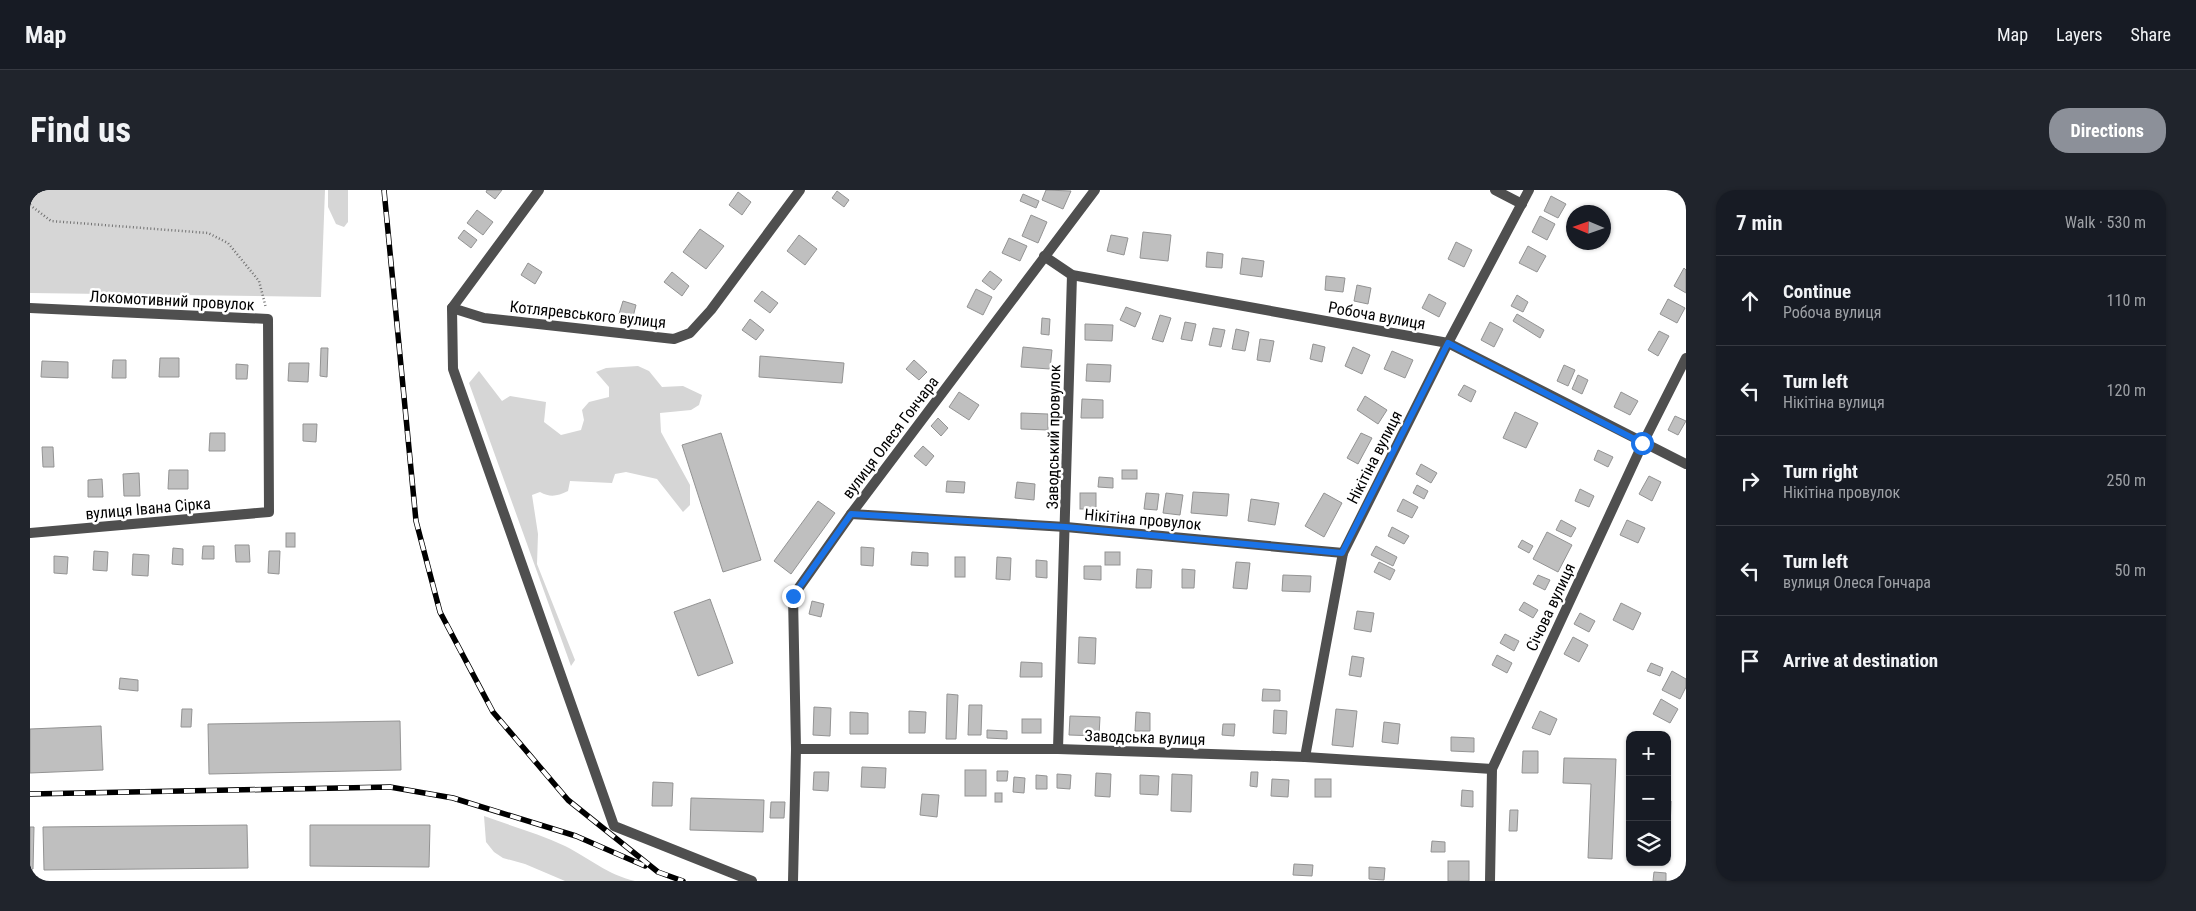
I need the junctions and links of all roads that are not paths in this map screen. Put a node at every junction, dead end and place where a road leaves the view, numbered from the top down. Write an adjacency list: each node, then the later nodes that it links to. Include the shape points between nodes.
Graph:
1 (539, 190): 10 (street)
2 (800, 190): 10 (street, Котляревського вулиця, via 711,310 690,333 674,339 484,318)
3 (1095, 190): 7 (street, вулиця Олеся Гончара)
4 (1495, 190): 6 (street)
5 (1529, 190): 6 (street, Нікітіна вулиця)
6 (1522, 204): 11 (street, Нікітіна вулиця)
7 (1044, 256): 8 (street, Робоча вулиця); 16 (street, вулиця Олеся Гончара)
8 (1072, 275): 11 (street, Робоча вулиця); 17 (street, Заводський провулок)
9 (30, 308): 15 (street, Локомотивний провулок, via 268,319)
10 (452, 308): 24 (street, via 454,368 614,826)
11 (1448, 343): 13 (street, Робоча вулиця); 19 (street, Нікітіна вулиця)
12 (1686, 358): 13 (street, Січова вулиця)
13 (1642, 443): 14 (street, Робоча вулиця); 23 (street, Січова вулиця)
14 (1686, 464)
15 (269, 512): 18 (street, вулиця Івана Сірка)
16 (851, 514): 17 (street, Нікітіна провулок); 20 (street, вулиця Олеся Гончара, via 793,596)
17 (1066, 527): 19 (street, Нікітіна провулок); 21 (street, Заводський провулок)
18 (30, 533)
19 (1342, 553): 22 (street, Нікітіна вулиця)
20 (796, 749): 21 (street, Заводська вулиця); 25 (street, вулиця Олеся Гончара)
21 (1058, 749): 22 (street, Заводська вулиця)
22 (1305, 757): 23 (street, Заводська вулиця)
23 (1492, 769): 26 (street, Січова вулиця)
24 (752, 881)
25 (793, 881)
26 (1490, 881)

